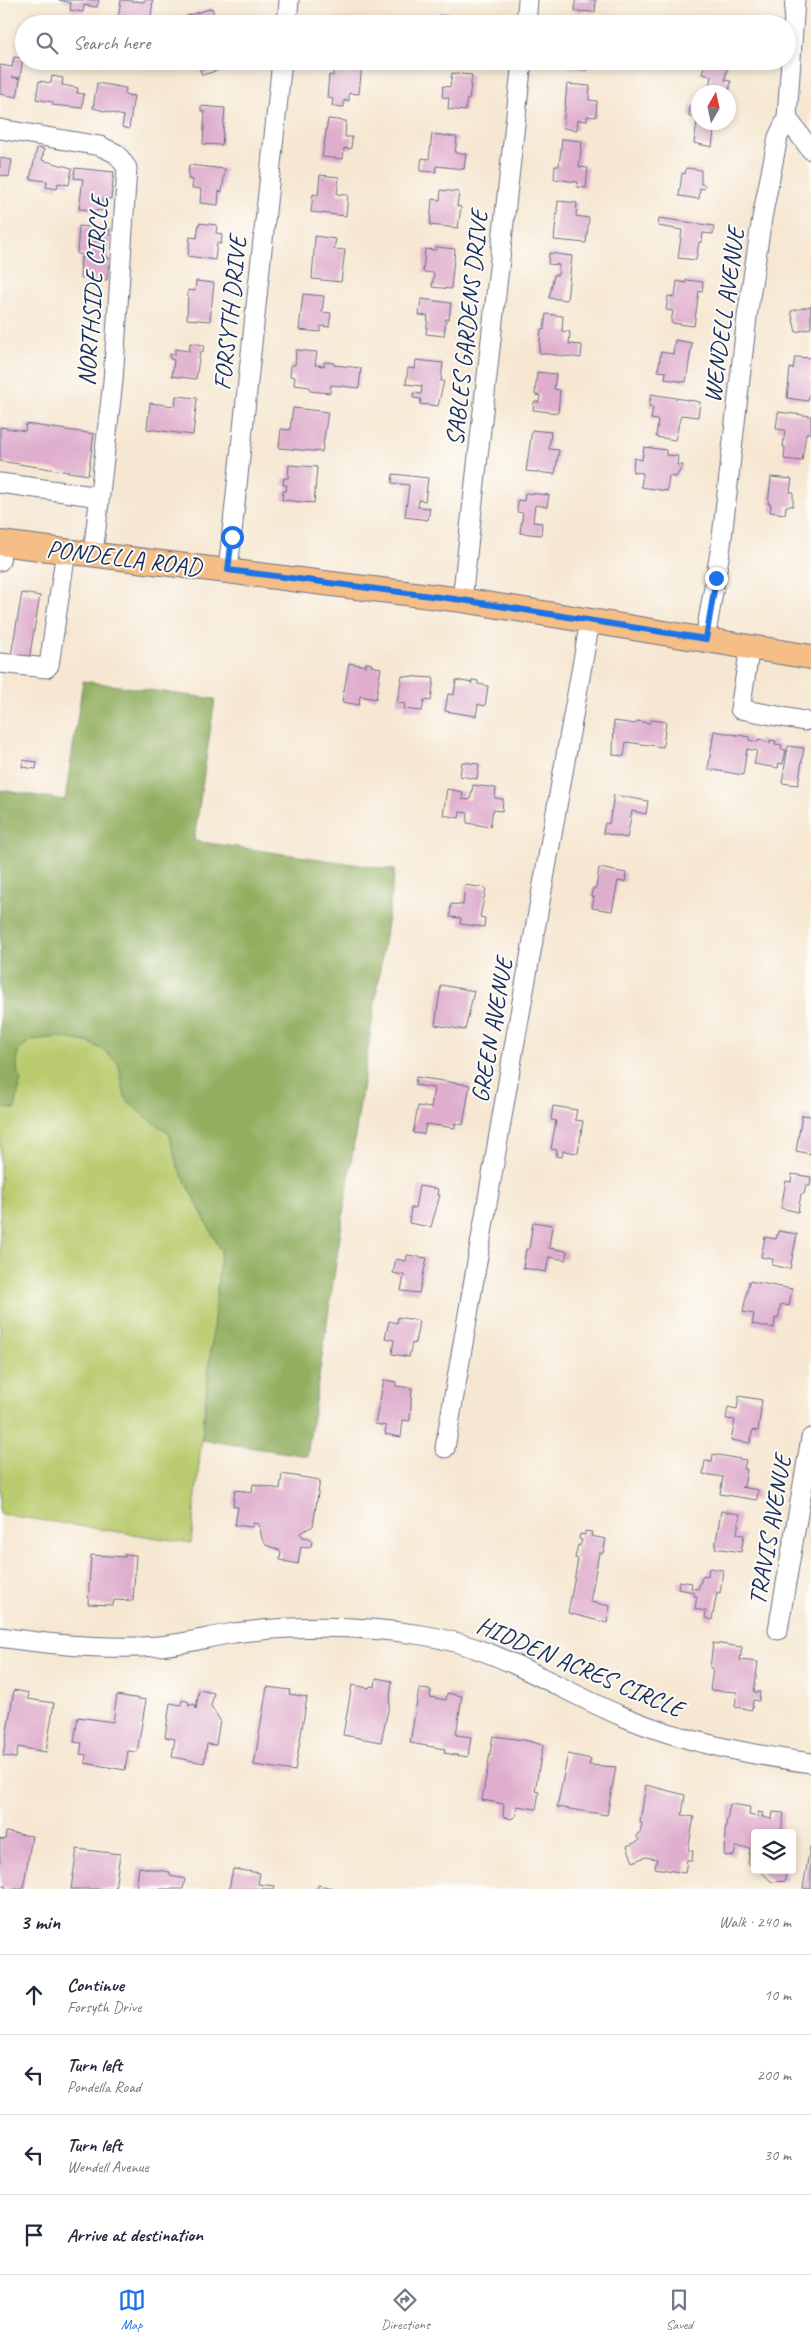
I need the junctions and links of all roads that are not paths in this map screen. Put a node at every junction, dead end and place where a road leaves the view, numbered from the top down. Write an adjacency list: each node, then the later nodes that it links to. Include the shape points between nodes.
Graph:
1 (289, 0): 4 (street)
2 (528, 0): 5 (street)
3 (795, 0): 6 (street, WENDELL AVENUE)
4 (287, 15)
5 (527, 15)
6 (794, 15)
7 (281, 70): 18 (street, FORSYTH DRIVE)
8 (521, 70): 19 (street, SABLES GARDENS DRIVE)
9 (790, 70): 10 (street, WENDELL AVENUE)
10 (787, 118): 12 (street); 21 (street, WENDELL AVENUE, via 778,137 762,218 747,317 718,570)
11 (0, 129): 14 (street, NORTHSIDE CIRCLE, via 100,146 117,154 127,168 114,381)
12 (811, 150)
13 (0, 483): 14 (street)
14 (100, 497): 17 (street, NORTHSIDE CIRCLE)
15 (1, 549): 16 (main road, PONDELLA ROAD)
16 (66, 551): 17 (main road, PONDELLA ROAD); 24 (street, via 49,665 46,668)
17 (93, 554): 18 (main road, PONDELLA ROAD)
18 (228, 570): 19 (main road, PONDELLA ROAD)
19 (462, 600): 20 (main road, PONDELLA ROAD)
20 (590, 621): 21 (main road, PONDELLA ROAD); 27 (street, GREEN AVENUE)
21 (706, 639): 22 (main road, PONDELLA ROAD)
22 (750, 647): 23 (main road, PONDELLA ROAD); 25 (street, via 740,709)
23 (811, 657)
24 (0, 663)
25 (804, 720)
26 (811, 1438): 28 (street, TRAVIS AVENUE)
27 (445, 1448)
28 (778, 1630)
29 (0, 1637): 30 (street, HIDDEN ACRES CIRCLE, via 98,1648 160,1646 299,1627 370,1628 426,1636 467,1645 512,1661 623,1716 670,1734 721,1748)
30 (811, 1763)

